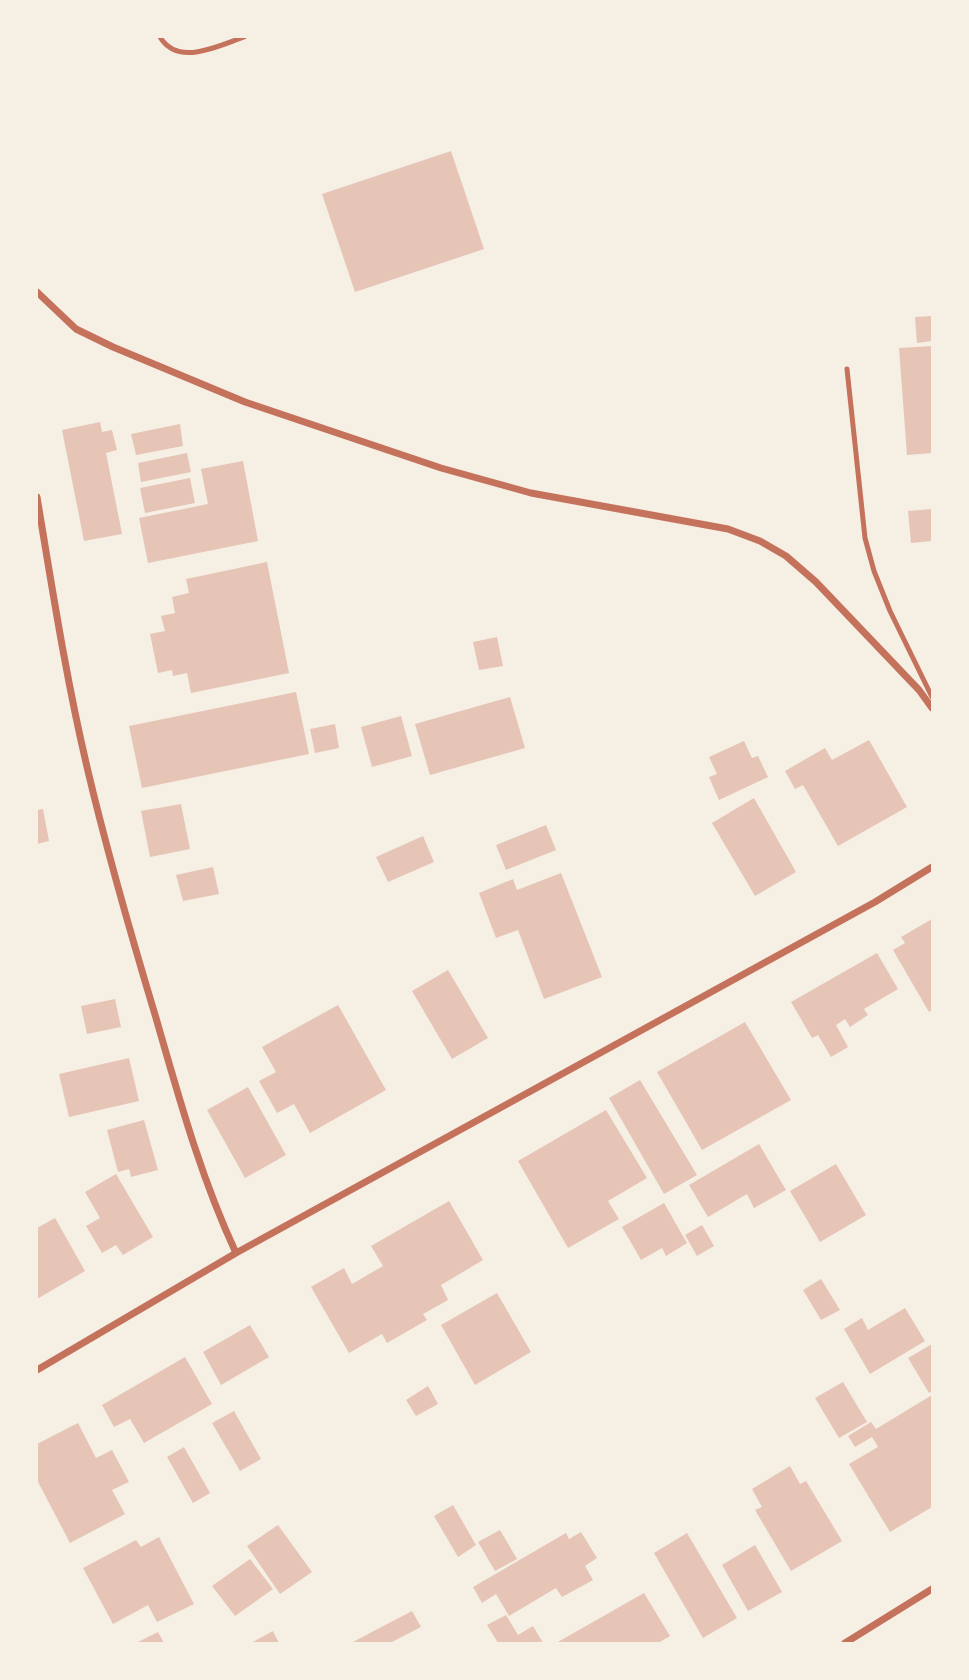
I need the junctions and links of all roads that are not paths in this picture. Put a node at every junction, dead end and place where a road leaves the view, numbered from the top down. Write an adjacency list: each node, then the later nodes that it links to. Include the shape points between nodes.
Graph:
1 (160, 37): 2 (lane, via 182,53)
2 (244, 37)
3 (37, 292): 7 (street, via 76,329 245,402 518,489 728,529 760,541 816,582)
4 (848, 369): 6 (lane, via 868,549 890,611)
5 (37, 497): 9 (street, via 66,665 113,873 193,1144)
6 (932, 697)
7 (932, 708)
8 (932, 867): 9 (street)
9 (236, 1253): 10 (street)
10 (37, 1370)
11 (932, 1589): 12 (street)
12 (845, 1643)

